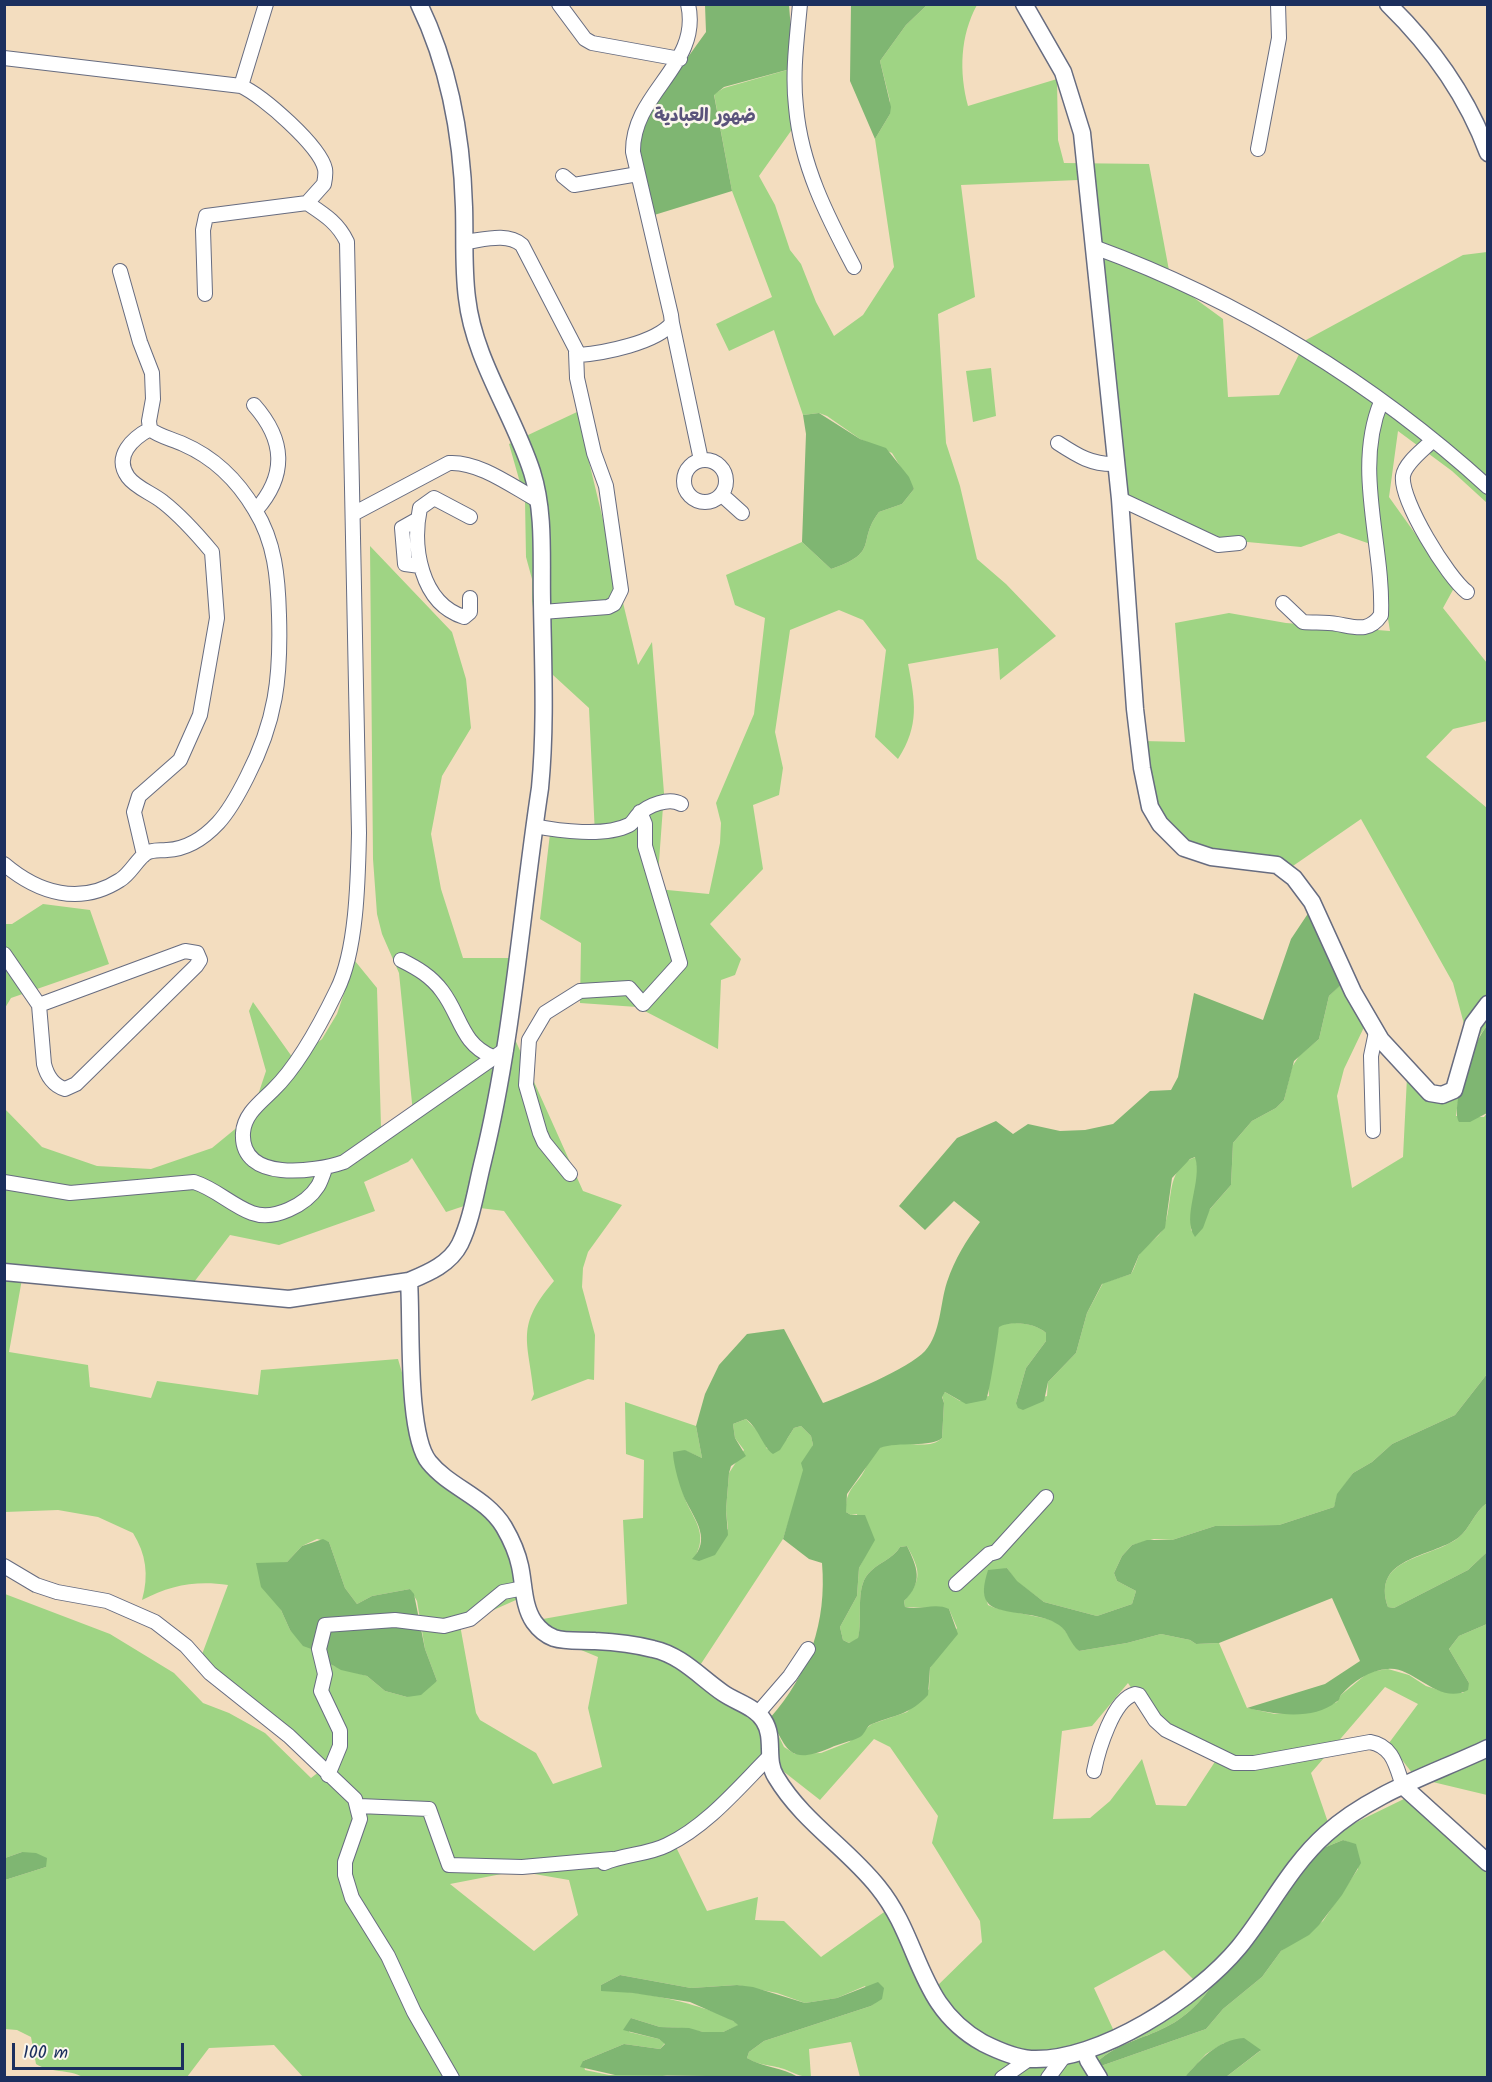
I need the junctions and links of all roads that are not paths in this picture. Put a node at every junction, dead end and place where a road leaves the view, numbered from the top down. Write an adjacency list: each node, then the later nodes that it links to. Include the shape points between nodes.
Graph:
1 (266, 4): 11 (street)
2 (419, 4): 17 (street, via 444,69 456,115)
3 (559, 4): 10 (street, via 592,43)
4 (688, 4): 10 (street, via 691,19)
5 (800, 4): 19 (street, via 794,74 801,139 827,216)
6 (1024, 4): 18 (street, via 1073,97 1082,133)
7 (1278, 4): 12 (street, via 1279,38)
8 (1388, 4): 13 (street, via 1448,75)
9 (4, 58): 11 (street)
10 (680, 59): 14 (street, via 637,120 633,152)
11 (241, 86): 16 (street, via 271,105 313,149 325,168 324,184)
12 (1258, 149)
13 (1488, 153)
14 (638, 174): 15 (street, via 574,185); 22 (street)
15 (563, 176)
16 (308, 203): 21 (street, via 206,216 202,230); 39 (street, via 329,217 347,242)
17 (465, 242): 23 (street, via 506,237 522,244); 35 (street, via 467,298 473,327 532,471)
18 (1094, 247): 24 (street, via 1174,280 1260,323); 30 (street)
19 (854, 267)
20 (120, 271): 26 (street, via 152,373)
21 (205, 294)
22 (672, 323): 23 (street, via 649,339 588,354); 29 (street)
23 (576, 352): 45 (street, via 594,453 606,486 621,590 608,607)
24 (1382, 402): 27 (street); 44 (street, via 1372,432 1370,488 1381,615 1369,627 1303,622)
25 (255, 405): 37 (street, via 277,445 280,463 275,482)
26 (150, 429): 37 (street, via 209,458); 49 (street, via 135,436 125,450 124,467 129,478 162,501 212,552 217,618 200,715 180,760 139,796 134,812)
27 (1432, 441): 32 (street); 42 (street, via 1403,475 1404,491 1427,538 1457,584)
28 (1058, 443): 30 (street, via 1085,461)
29 (701, 460): 33 (street, via 721,466 727,485); 33 (street, via 690,465 684,475 684,487 690,497 701,503)
30 (1116, 464): 34 (street)
31 (411, 483): 35 (street, via 449,463 460,462); 36 (street, via 412,493); 39 (street)
32 (1488, 487)
33 (722, 495): 38 (street)
34 (1120, 499): 41 (street, via 1218,545); 55 (street, via 1135,710 1143,776 1154,815 1172,838 1198,855 1263,861 1277,865 1294,879 1312,902)
35 (539, 501): 45 (street)
36 (425, 505): 40 (street, via 434,498); 43 (street, via 420,508 416,544 423,576 452,611 464,616 470,612)
37 (256, 510): 49 (street, via 277,573 279,675 268,729 242,786 217,824 184,848)
38 (742, 513)
39 (353, 514): 58 (street, via 359,833 346,965 318,1024 283,1081 249,1113 242,1136 250,1155 267,1167 287,1171)
40 (470, 517)
41 (1239, 543)
42 (1467, 592)
43 (470, 598)
44 (1283, 603)
45 (542, 612): 48 (street, via 543,753)
46 (681, 804): 47 (street, via 666,800)
47 (640, 812): 48 (street, via 630,824 611,829 572,831); 59 (street, via 645,824 645,846 680,963 643,1004 629,988 580,992 545,1013 529,1040 525,1085 544,1142)
48 (534, 826): 56 (street)
49 (144, 855): 50 (street, via 123,879 86,894 52,892 32,884)
50 (4, 864)
51 (4, 954): 54 (street)
52 (401, 960): 56 (street, via 431,978 443,992 474,1047)
53 (1488, 1004): 55 (street, via 1473,1023 1456,1087 1449,1093 1430,1092 1395,1058)
54 (39, 1005): 54 (street, via 46,1072 56,1085 70,1088 196,966 200,957 185,951)
55 (1376, 1032): 57 (street, via 1371,1056)
56 (499, 1053): 58 (street, via 344,1162); 62 (street, via 494,1121 459,1246 441,1265)
57 (1373, 1131)
58 (325, 1168): 60 (street, via 318,1186 303,1202 267,1215 254,1213 212,1187 194,1182 70,1193)
59 (570, 1174)
60 (4, 1182)
61 (4, 1272): 62 (street, via 289,1299)
62 (409, 1281): 66 (street, via 415,1416 421,1449 435,1468 494,1512 512,1543)
63 (1046, 1497): 65 (street, via 996,1552)
64 (4, 1566): 72 (street, via 36,1585 107,1601 155,1622 289,1736)
65 (956, 1584)
66 (524, 1588): 68 (street, via 527,1608 546,1634 557,1639 619,1642 664,1652); 72 (street, via 503,1592 470,1619 444,1626 395,1620 325,1625 319,1649 325,1674 321,1691 340,1731 340,1746)
67 (808, 1649): 68 (street)
68 (758, 1713): 70 (street, via 767,1726)
69 (1488, 1748): 73 (street)
70 (770, 1756): 75 (street, via 685,1835 665,1846); 80 (street, via 776,1778 811,1824 853,1859 892,1904 925,1981 950,2019 987,2045)
71 (1095, 1771): 73 (street, via 1102,1737 1125,1700 1135,1694 1166,1730 1222,1759 1245,1764 1370,1742 1382,1744 1391,1753)
72 (328, 1775): 74 (street)
73 (1403, 1786): 76 (street); 78 (street, via 1327,1833 1298,1864 1241,1944 1189,1995)
74 (359, 1806): 75 (street, via 429,1809 448,1865 522,1868); 81 (street, via 360,1819 345,1862 351,1898 388,1956)
75 (612, 1859): 77 (street)
76 (1488, 1863)
77 (582, 1870)
78 (1086, 2050): 79 (street); 84 (street)
79 (1065, 2055): 80 (street); 83 (street)
80 (1029, 2059): 82 (street)
81 (452, 2078)
82 (1002, 2078)
83 (1048, 2078)
84 (1099, 2078)

